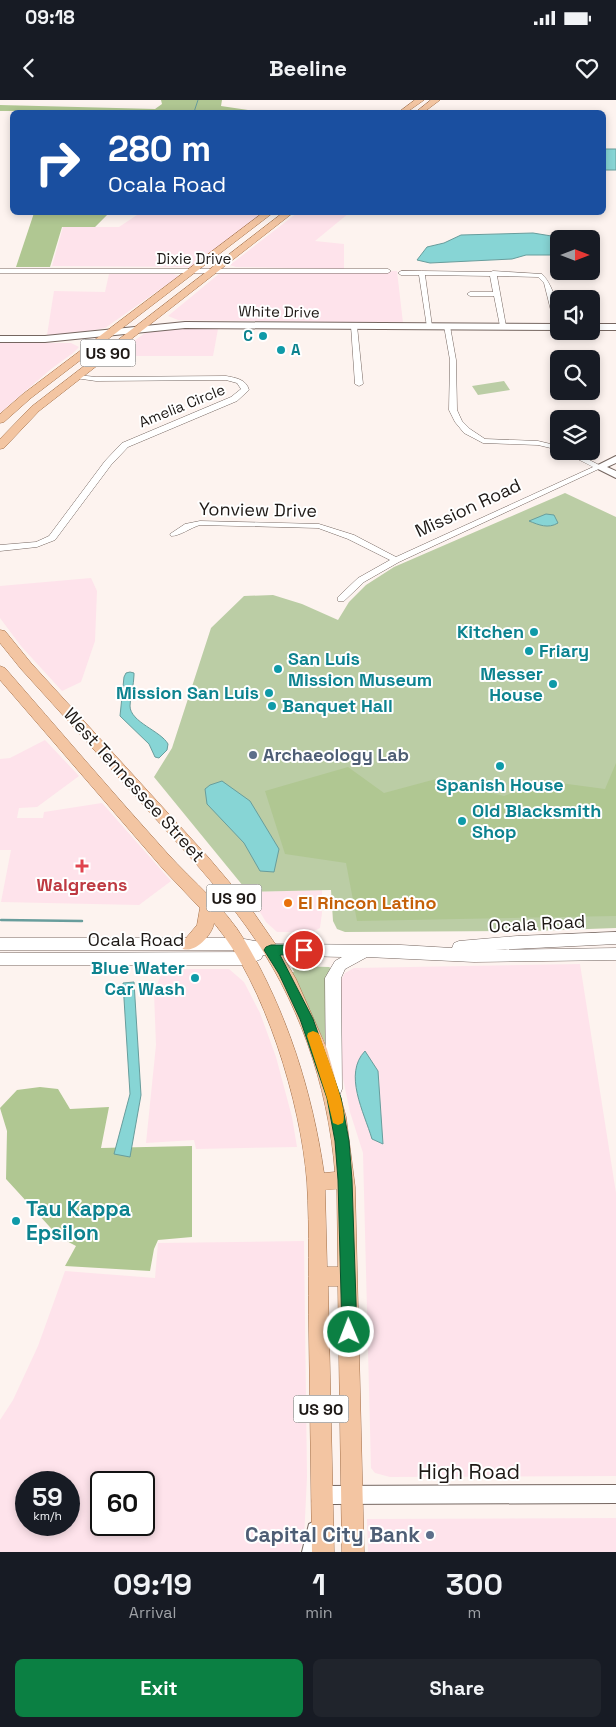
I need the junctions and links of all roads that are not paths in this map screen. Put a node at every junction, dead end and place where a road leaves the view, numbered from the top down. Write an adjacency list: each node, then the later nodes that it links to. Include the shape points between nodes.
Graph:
1 (420, 100): 3 (main road)
2 (436, 100): 4 (main road)
3 (406, 110)
4 (423, 110)
5 (267, 215): 7 (main road); 9 (main road, US 90)
6 (286, 215): 7 (main road, US 90)
7 (270, 228): 10 (main road, US 90)
8 (0, 271): 9 (street, Dixie Drive)
9 (192, 271): 10 (street, Dixie Drive); 28 (main road, US 90)
10 (214, 271): 11 (street, Dixie Drive); 18 (main road, US 90)
11 (388, 271)
12 (401, 273): 13 (street)
13 (422, 273): 14 (street); 21 (street)
14 (493, 274): 16 (street); 17 (street, via 540,275 547,282)
15 (470, 294): 16 (street)
16 (497, 294): 23 (street)
17 (550, 294)
18 (158, 314): 19 (street, via 165,321); 27 (main road, US 90)
19 (185, 325): 20 (street, White Drive); 27 (street, White Drive)
20 (354, 326): 21 (street, White Drive); 33 (street)
21 (429, 326): 22 (street, White Drive)
22 (447, 326): 23 (street, White Drive); 38 (street, via 453,360 452,410 459,422 483,442)
23 (503, 326): 24 (street, White Drive)
24 (550, 327)
25 (600, 327): 26 (street)
26 (616, 327)
27 (140, 328): 28 (street, White Drive); 32 (main road, US 90)
28 (113, 331): 29 (street, White Drive); 31 (main road, US 90)
29 (58, 338): 30 (street, White Drive); 31 (street, via 82,343)
30 (0, 339)
31 (84, 353): 34 (main road, US 90)
32 (76, 377): 35 (main road, US 90); 44 (street, Amelia Circle, via 226,378 238,381 245,390 234,399 125,445 48,540)
33 (359, 384)
34 (27, 396): 35 (main road, via 33,402); 36 (main road, US 90)
35 (32, 411): 37 (main road, US 90)
36 (0, 420)
37 (0, 446)
38 (550, 446)
39 (616, 459): 41 (street, Mission Road)
40 (586, 460): 41 (street)
41 (599, 466): 42 (street); 45 (street, Mission Road)
42 (616, 475)
43 (174, 534): 45 (street, Yonview Drive, via 200,522 319,526 337,530)
44 (0, 548)
45 (396, 560): 46 (street, Mission Road, via 361,580)
46 (341, 599)
47 (0, 634): 48 (main road, West Tennessee Street / US 90)
48 (26, 666): 49 (main road); 50 (main road, West Tennessee Street / US 90)
49 (2, 673): 51 (main road, West Tennessee Street / US 90)
50 (148, 801): 51 (main road); 57 (main road, West Tennessee Street / US 90, via 226,889)
51 (124, 814): 52 (main road, West Tennessee Street / US 90)
52 (208, 907): 55 (main road, via 205,927); 59 (main road, West Tennessee Street / US 90)
53 (616, 938): 56 (main road, Ocala Road)
54 (0, 944): 58 (main road, Ocala Road)
55 (189, 944): 58 (main road, Ocala Road); 59 (main road, Ocala Road)
56 (567, 948): 60 (main road, Ocala Road); 61 (main road, Ocala Road)
57 (271, 950): 59 (main road, Ocala Road); 60 (main road, Ocala Road); 63 (main road, West Tennessee Street / US 90, via 306,1019)
58 (113, 951): 59 (main road, Ocala Road); 62 (main road, Ocala Road)
59 (243, 951): 65 (main road, West Tennessee Street / US 90, via 287,1050 308,1128)
60 (365, 951): 63 (main road, via 340,965 333,978)
61 (616, 954)
62 (0, 959)
63 (334, 1098): 64 (main road, West Tennessee Street / US 90)
64 (345, 1180): 65 (main road); 66 (main road, West Tennessee Street / US 90)
65 (316, 1182): 67 (main road, West Tennessee Street / US 90)
66 (348, 1276): 67 (main road); 70 (main road, West Tennessee Street / US 90)
67 (318, 1277): 69 (main road, West Tennessee Street / US 90)
68 (616, 1494): 70 (street, High Road)
69 (322, 1495): 70 (street, High Road); 71 (street); 72 (main road, West Tennessee Street / US 90)
70 (352, 1495): 73 (main road, West Tennessee Street / US 90)
71 (311, 1552)
72 (323, 1552)
73 (353, 1552)

